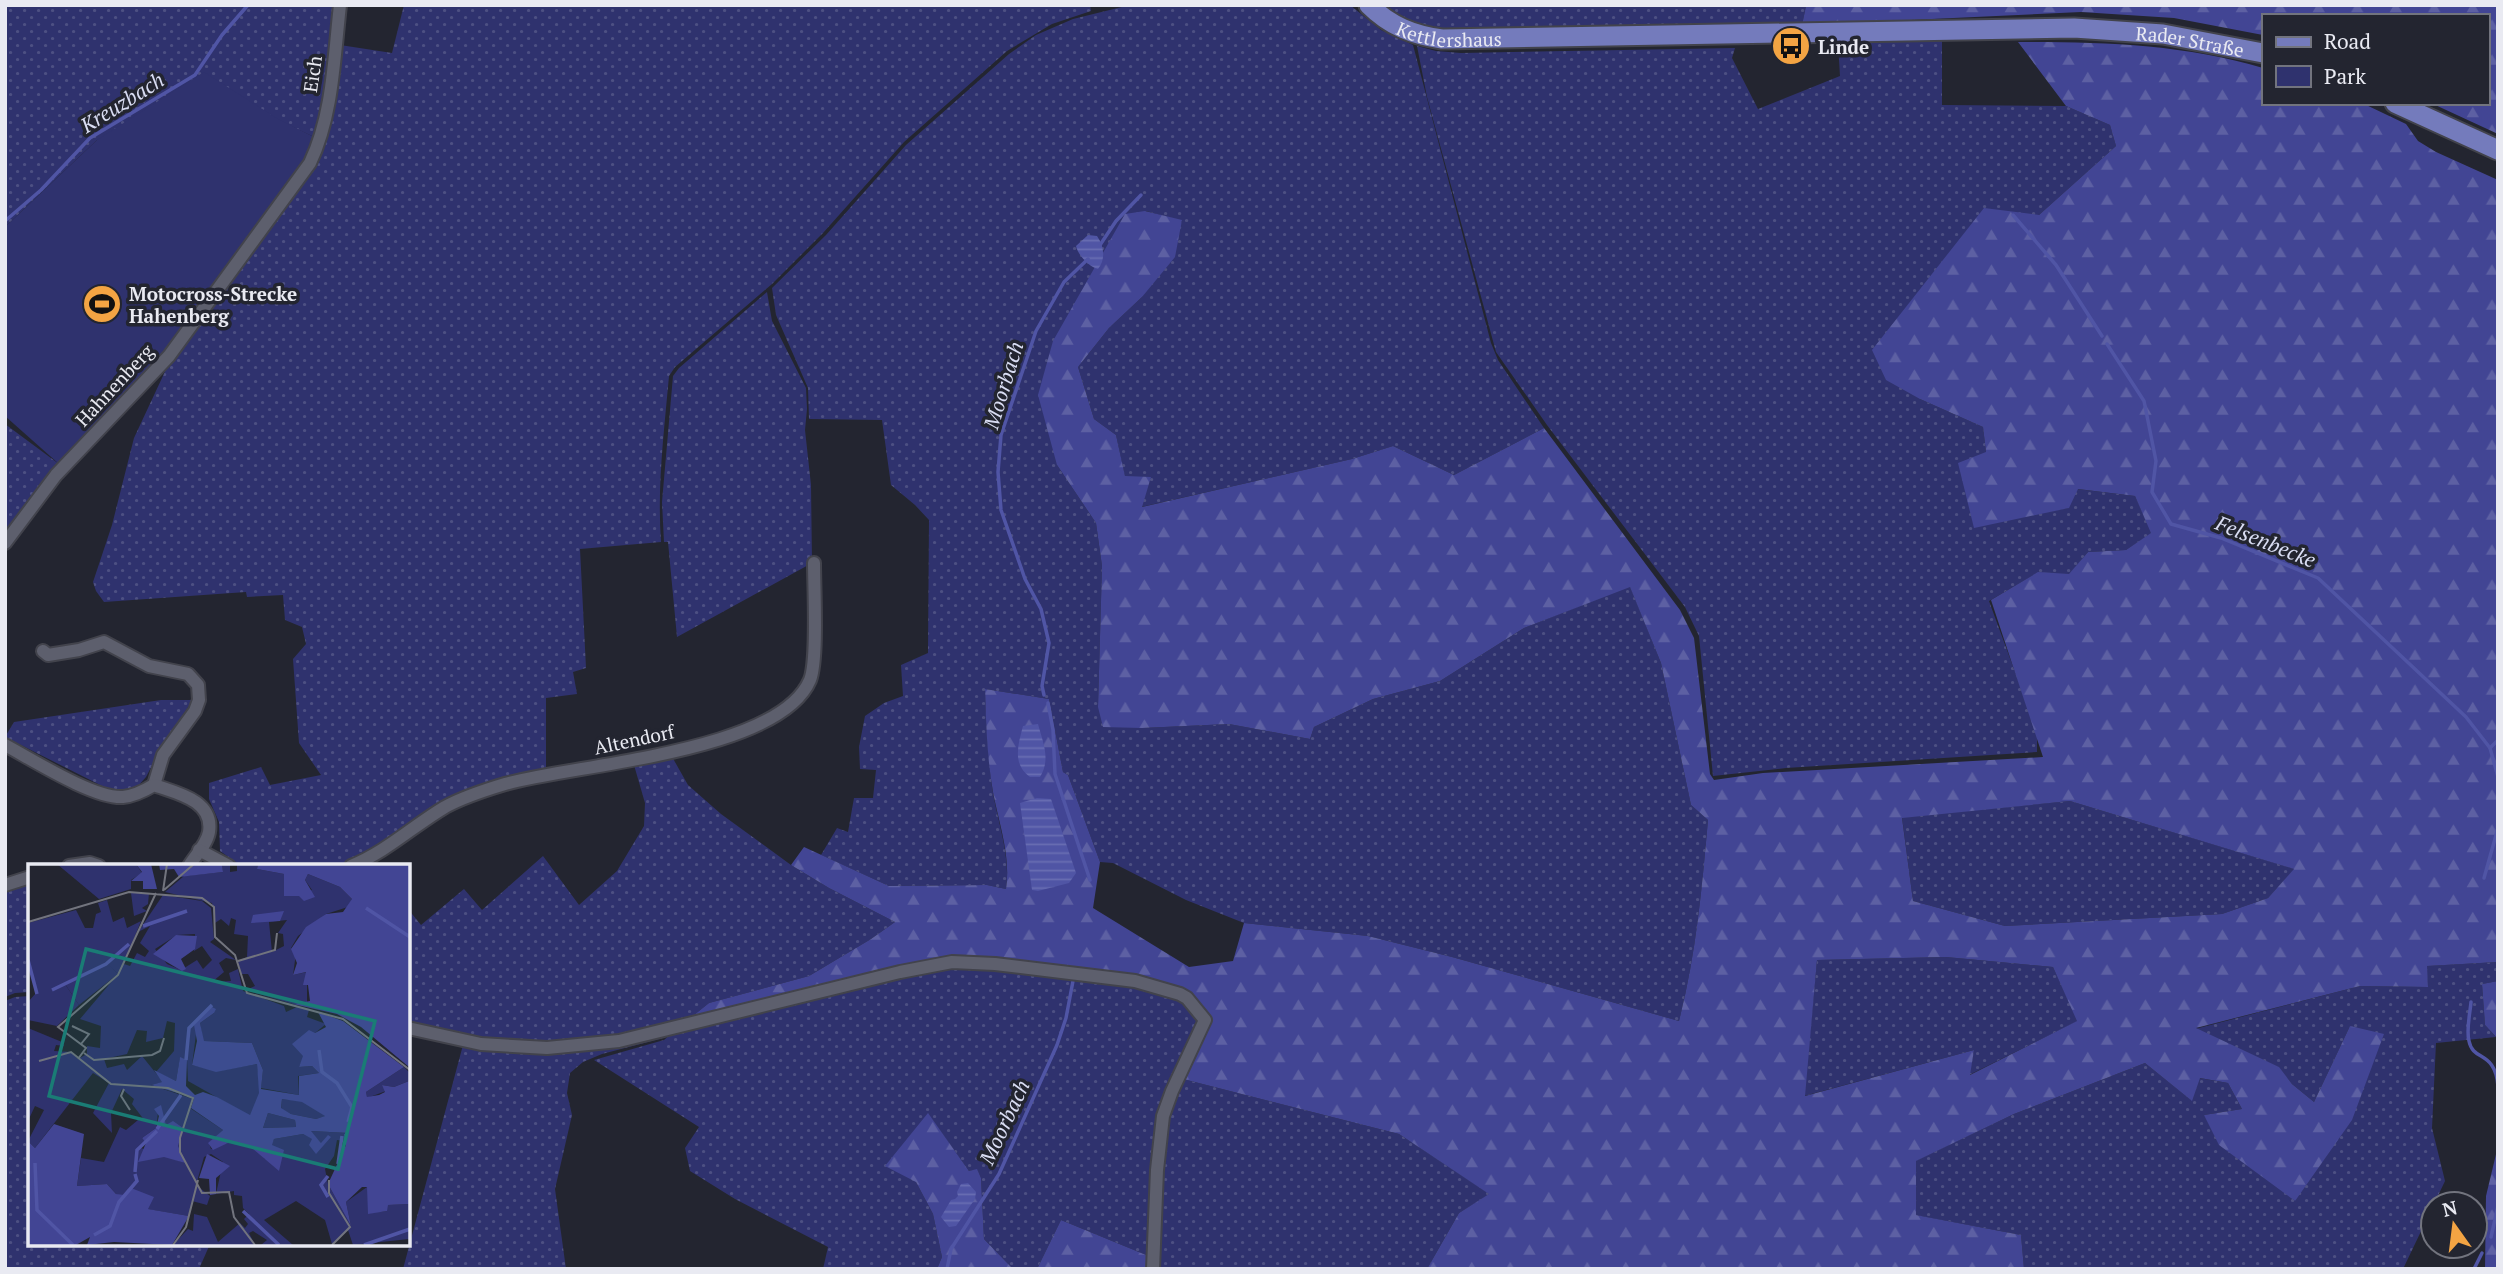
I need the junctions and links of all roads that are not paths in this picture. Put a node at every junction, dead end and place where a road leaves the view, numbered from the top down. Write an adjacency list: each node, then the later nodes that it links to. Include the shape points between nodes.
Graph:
1 (340, 5): 6 (street, Eich)
2 (1369, 5): 3 (main road, Kettlershaus, via 1399,27 1427,37 1466,40 1859,30)
3 (2116, 30): 4 (main road, Rader Straße, via 2194,38)
4 (2262, 53)
5 (2399, 105): 7 (main road)
6 (318, 147): 8 (street, Hahnenberg, via 169,356 56,475)
7 (2498, 150)
8 (5, 543)
9 (814, 563): 16 (street, Altendorf, via 810,680 775,716 676,751 546,774 466,797)
10 (43, 651): 12 (street, via 56,654 104,642 138,661 181,671 196,681 197,706 163,755)
11 (5, 745): 12 (street, via 105,795 132,796)
12 (154, 786): 13 (street, via 203,808 209,832)
13 (200, 850): 14 (street); 15 (street)
14 (190, 864)
15 (225, 864)
16 (356, 864)
17 (28, 878): 18 (street)
18 (5, 885)
19 (410, 1028): 20 (street, via 481,1044 534,1048 619,1041 952,962 1077,973 1163,987 1187,998 1205,1020 1163,1116)
20 (1153, 1269)

